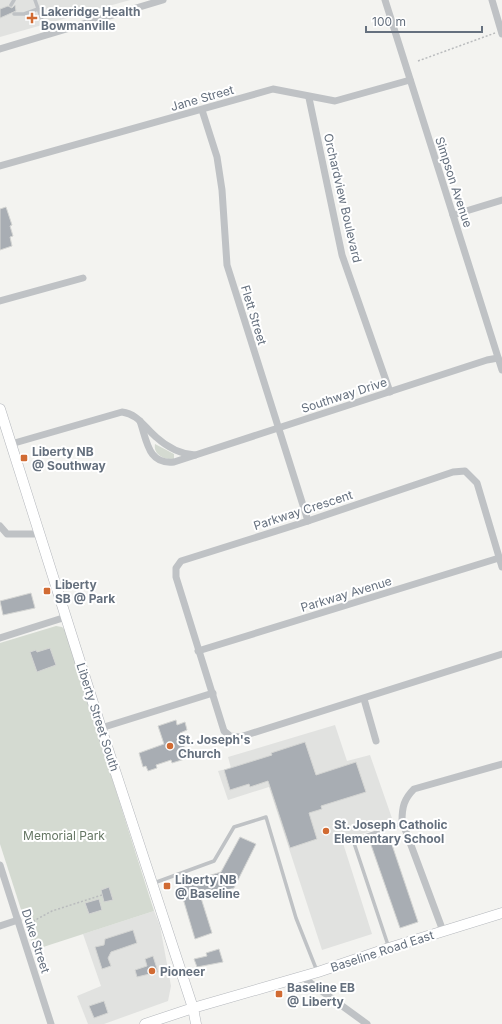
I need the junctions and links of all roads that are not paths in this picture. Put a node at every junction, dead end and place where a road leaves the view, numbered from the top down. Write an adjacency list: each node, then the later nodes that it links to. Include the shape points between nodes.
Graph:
1 (14, 0): 6 (lane)
2 (36, 0): 7 (lane)
3 (163, 0): 10 (street)
4 (385, 0): 12 (street, Simpson Avenue)
5 (492, 0): 9 (street)
6 (11, 6)
7 (38, 9): 8 (lane, via 24,14); 10 (lane)
8 (14, 14)
9 (502, 33)
10 (47, 36): 11 (street)
11 (0, 49)
12 (410, 80): 13 (street, Jane Street, via 335,101); 17 (street, Simpson Avenue)
13 (310, 98): 14 (street, Jane Street, via 272,89); 22 (street, Orchardview Boulevard, via 342,254)
14 (202, 110): 15 (street, Jane Street); 25 (street, Flett Street, via 217,157 227,265)
15 (0, 166)
16 (502, 200): 17 (street)
17 (453, 215): 20 (street, Simpson Avenue)
18 (83, 278): 19 (street)
19 (0, 301)
20 (498, 358): 21 (street, Simpson Avenue); 22 (street, Southway Drive)
21 (502, 370)
22 (390, 392): 25 (street, Southway Drive)
23 (0, 410): 26 (main road, Liberty Street South)
24 (140, 421): 26 (street, via 128,413 115,413); 27 (street, via 164,444 183,453); 27 (street, Southway Drive, via 151,454 157,461 174,462)
25 (278, 428): 27 (street, Southway Drive); 28 (street, Flett Street)
26 (11, 444): 30 (main road, Liberty Street South)
27 (197, 455)
28 (308, 521): 31 (street, Parkway Crescent, via 453,472 466,471 477,483); 35 (street, Parkway Crescent, via 181,561 176,568 176,577)
29 (0, 526): 30 (street, via 7,534)
30 (40, 534): 33 (main road, Liberty Street South)
31 (499, 558): 32 (street, Parkway Crescent); 35 (street, Parkway Avenue)
32 (502, 567)
33 (66, 617): 34 (street); 39 (main road, Liberty Street South)
34 (0, 638)
35 (198, 651): 37 (street, Parkway Crescent)
36 (502, 654): 38 (street, Parkway Crescent)
37 (213, 693): 38 (street, Parkway Crescent, via 224,731 230,736 240,737); 39 (street)
38 (364, 699): 40 (street)
39 (101, 728): 44 (main road, Liberty Street South)
40 (376, 741)
41 (502, 764): 42 (street, via 414,789 405,798)
42 (402, 821): 48 (street); 49 (lane, via 398,825 353,840)
43 (0, 865): 46 (street, Duke Street)
44 (152, 883): 50 (lane, via 214,861 234,827 266,817 296,918); 52 (main road, Liberty Street South)
45 (502, 913): 48 (main road, Baseline Road East)
46 (18, 920): 47 (street); 53 (street, Duke Street)
47 (0, 926)
48 (443, 931): 49 (main road, Baseline Road East)
49 (389, 948): 50 (main road, Baseline Road East)
50 (318, 972): 51 (main road, Baseline Road East)
51 (301, 976): 52 (main road, Baseline Road East); 56 (street)
52 (193, 1008): 54 (main road, Baseline Road East); 55 (main road, Liberty Street South)
53 (51, 1024)
54 (145, 1024)
55 (196, 1024)
56 (367, 1024)

